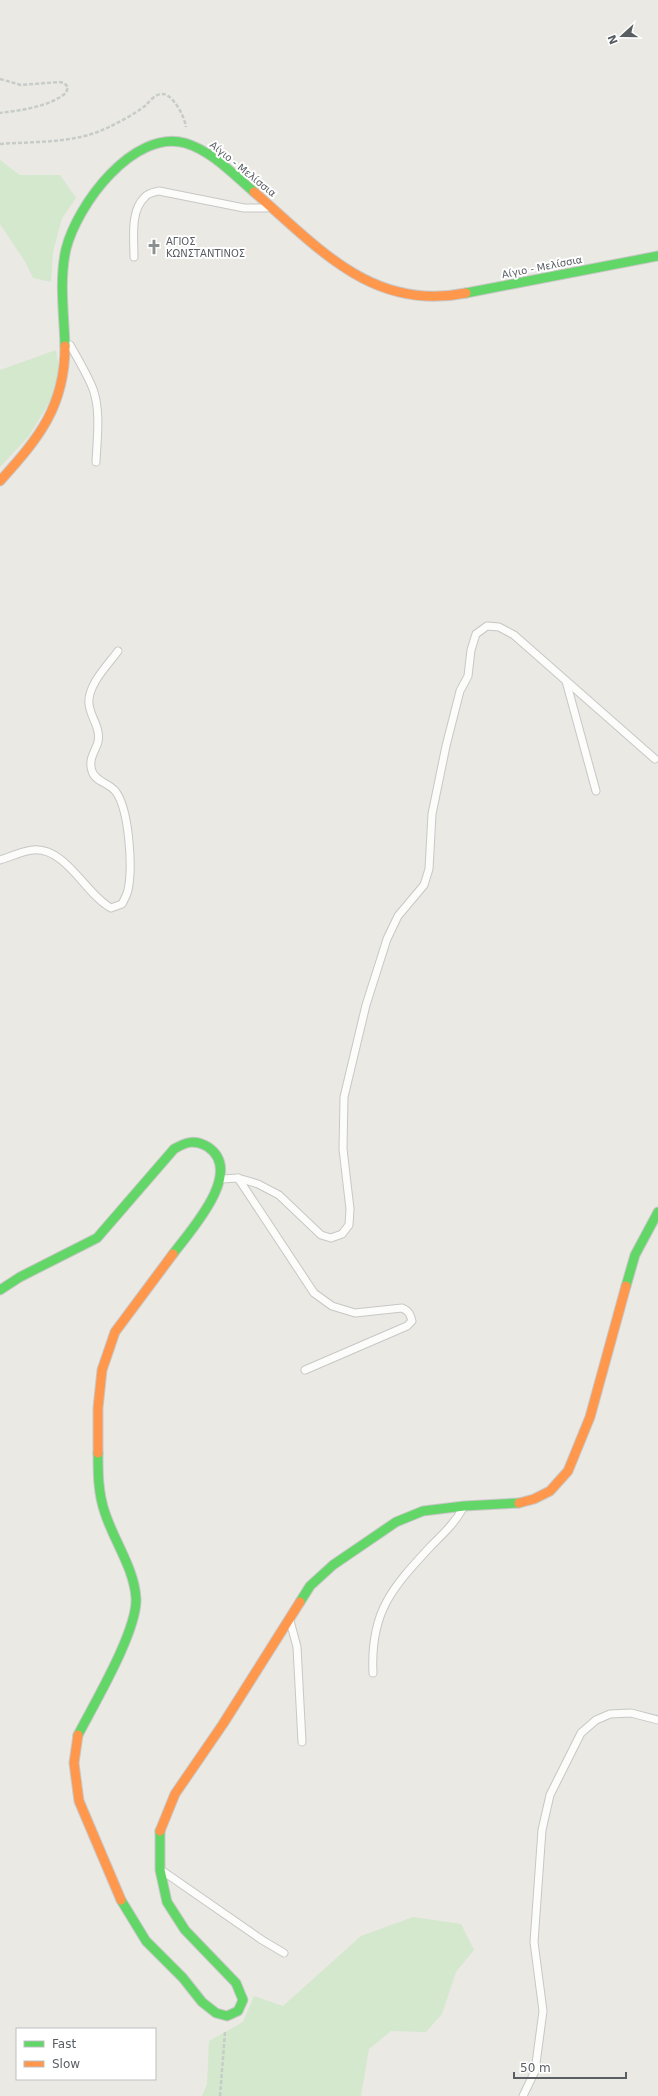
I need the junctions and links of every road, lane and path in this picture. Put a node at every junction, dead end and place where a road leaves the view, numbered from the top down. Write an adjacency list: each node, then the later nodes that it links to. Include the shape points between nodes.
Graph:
1 (0, 79): 2 (path, via 21,85 59,82 68,87 66,93 57,100)
2 (0, 113)
3 (0, 144): 4 (path, via 72,139 101,131 144,106 159,94 165,94 171,98 184,117)
4 (189, 144): 5 (main road, Αίγιο - Μελίσσια, via 210,155); 8 (main road, Αίγιο - Μελίσσια, via 169,141 142,148 119,166 82,211 70,232 66,250)
5 (275, 208): 6 (main road, Αίγιο - Μελίσσια, via 328,256 361,279 388,290 411,295 450,295 480,291); 7 (lane, via 244,208 159,191 146,195 138,204 134,228)
6 (658, 256)
7 (134, 257)
8 (64, 333): 9 (lane, via 93,388 96,399); 10 (main road, Αίγιο - Μελίσσια, via 64,375 51,414 34,442)
9 (96, 462)
10 (0, 481)
11 (118, 651): 15 (lane, via 91,689 89,704 97,726 98,741 90,757 92,771 100,781 113,787 122,800 126,818 128,891 122,904 111,908 102,904 59,859 47,852 33,850)
12 (566, 680): 13 (lane); 14 (lane); 16 (lane, via 514,634 499,627 488,626 476,634 468,676 460,691 446,746 434,806 429,869 424,885 398,916 386,939 366,1005 344,1098 342,1149 350,1225 342,1234 331,1238 321,1235 279,1195 258,1184)
13 (655, 759)
14 (596, 791)
15 (0, 860)
16 (238, 1178): 17 (lane); 20 (lane, via 314,1293 332,1306 355,1313 402,1308 411,1315 412,1321 407,1326)
17 (221, 1179): 19 (main road, via 221,1167 212,1150 200,1142 186,1142 174,1149 98,1238 20,1277); 28 (main road, via 210,1203 115,1332 102,1370 98,1408 99,1488 105,1512 133,1580 136,1599 135,1613 125,1642 77,1736 74,1763 79,1801 128,1912 146,1941 183,1978 202,2002 216,2013)
18 (658, 1212): 21 (main road, via 635,1255 590,1417 568,1470 550,1491 534,1499 516,1504)
19 (0, 1290)
20 (305, 1370)
21 (464, 1506): 22 (main road, via 423,1511 396,1522 333,1564 310,1586); 23 (lane, via 457,1518 412,1566 384,1604 375,1628)
22 (289, 1618): 25 (lane, via 297,1647); 26 (main road, via 223,1724 175,1794 160,1828)
23 (373, 1672)
24 (658, 1720): 30 (lane, via 631,1713 610,1714 596,1720 582,1733 550,1795 542,1830 534,1942 543,2011 535,2071)
25 (302, 1742)
26 (160, 1870): 27 (lane); 28 (main road, via 168,1902 185,1930 236,1983 243,2000 238,2011)
27 (284, 1953)
28 (227, 2016): 29 (path)
29 (220, 2096)
30 (522, 2096)

